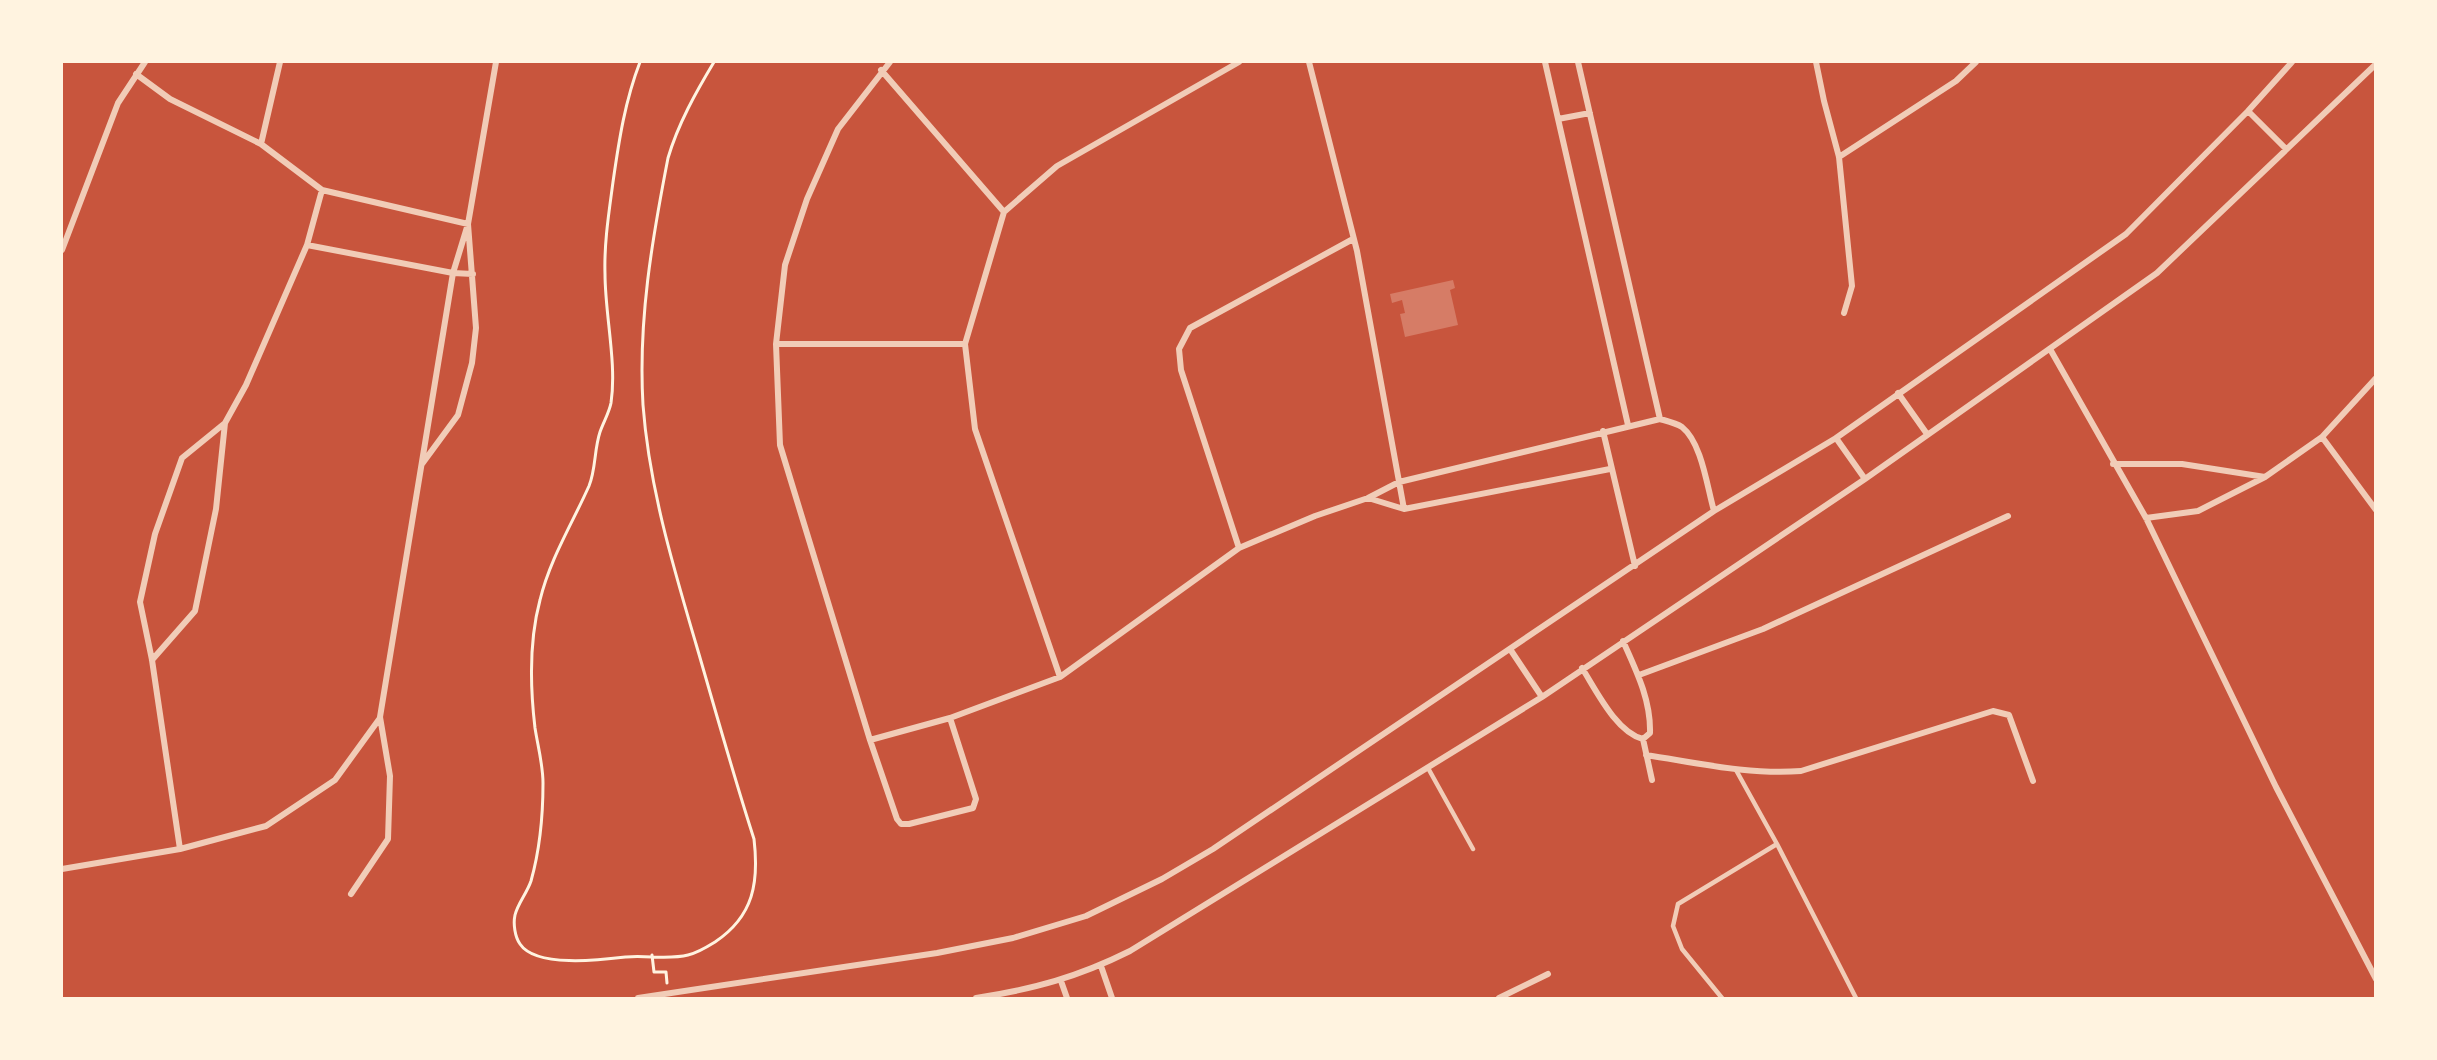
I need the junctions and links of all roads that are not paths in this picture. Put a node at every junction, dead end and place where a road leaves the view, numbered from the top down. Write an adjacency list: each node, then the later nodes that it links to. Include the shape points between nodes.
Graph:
1 (145, 62): 14 (street)
2 (280, 62): 18 (street)
3 (496, 62): 23 (street)
4 (890, 62): 13 (street)
5 (1239, 62): 22 (street, via 1058,166)
6 (1309, 62): 24 (street)
7 (1545, 62): 17 (street)
8 (1578, 62): 16 (street)
9 (1816, 62): 20 (street)
10 (1976, 62): 20 (street, via 1956,81)
11 (2292, 62): 15 (street)
12 (2376, 64): 19 (street)
13 (881, 70): 22 (street); 30 (street, via 838,129 807,199 785,265)
14 (136, 74): 18 (street, via 171,99); 26 (street, via 118,102)
15 (2248, 111): 19 (street); 34 (street, via 2126,234)
16 (1590, 113): 17 (street); 35 (street)
17 (1558, 119): 37 (street)
18 (261, 144): 21 (street)
19 (2286, 149): 32 (street, via 2157,273)
20 (1839, 157): 29 (street, via 1852,286)
21 (322, 190): 23 (street); 25 (street)
22 (1004, 212): 31 (street)
23 (468, 224): 27 (street); 28 (street)
24 (1353, 239): 47 (street); 54 (street, via 1190,328 1179,349 1180,370)
25 (307, 245): 27 (street); 36 (street, via 246,385)
26 (62, 250)
27 (453, 273): 28 (street); 43 (street)
28 (473, 274): 43 (street, via 477,328 458,415)
29 (1844, 313)
30 (776, 344): 31 (street); 65 (street, via 780,445)
31 (965, 344): 61 (street, via 975,429)
32 (2050, 349): 39 (street); 42 (street)
33 (2376, 378): 40 (street)
34 (1898, 393): 39 (street); 41 (street)
35 (1659, 419): 37 (street); 51 (street, via 1688,433 1698,450)
36 (225, 423): 58 (street, via 216,509 195,611); 58 (street, via 182,458 155,534 140,602)
37 (1628, 425): 38 (street)
38 (1603, 431): 44 (street); 47 (street)
39 (1927, 434): 46 (street)
40 (2322, 437): 45 (street); 50 (street)
41 (1836, 438): 46 (street); 51 (street)
42 (2113, 464): 45 (street, via 2182,464); 53 (street)
43 (421, 465): 63 (street)
44 (1610, 469): 49 (street); 55 (street)
45 (2265, 477): 53 (street, via 2198,511)
46 (1865, 478): 56 (street)
47 (1399, 482): 48 (street); 49 (street)
48 (1368, 498): 49 (street); 54 (street)
49 (1404, 509)
50 (2376, 510)
51 (1714, 511): 55 (street)
52 (2008, 516): 60 (street, via 1763,629)
53 (2146, 518): 79 (street, via 2276,787)
54 (1239, 548): 61 (street)
55 (1635, 566): 57 (street)
56 (1623, 641): 59 (street); 60 (street)
57 (1510, 649): 62 (street); 81 (street, via 1213,849 1086,916 1012,938 937,953)
58 (152, 660): 73 (street)
59 (1582, 668): 62 (street); 66 (street, via 1624,730)
60 (1639, 675): 66 (street, via 1651,717 1650,733)
61 (1060, 677): 64 (street)
62 (1542, 697): 68 (street)
63 (380, 717): 73 (street, via 334,780 266,826); 76 (street, via 390,776 388,839)
64 (951, 718): 65 (street); 65 (street, via 976,799 973,808 901,824)
65 (870, 740)
66 (1643, 740): 67 (street)
67 (1646, 755): 69 (street); 70 (street)
68 (1428, 768): 74 (lane); 77 (street)
69 (1736, 770): 71 (street, via 1801,771 1993,711 2008,715); 72 (lane)
70 (1652, 780)
71 (2033, 781)
72 (1778, 844): 86 (lane, via 1678,904 1673,926 1682,949); 87 (lane)
73 (180, 849): 75 (street)
74 (1473, 849)
75 (62, 869)
76 (351, 894)
77 (1101, 966): 80 (street); 84 (street)
78 (1548, 974): 85 (street)
79 (2376, 979)
80 (1061, 981): 82 (street); 83 (street)
81 (638, 999)
82 (976, 999)
83 (1067, 999)
84 (1112, 999)
85 (1499, 999)
86 (1722, 999)
87 (1856, 999)

